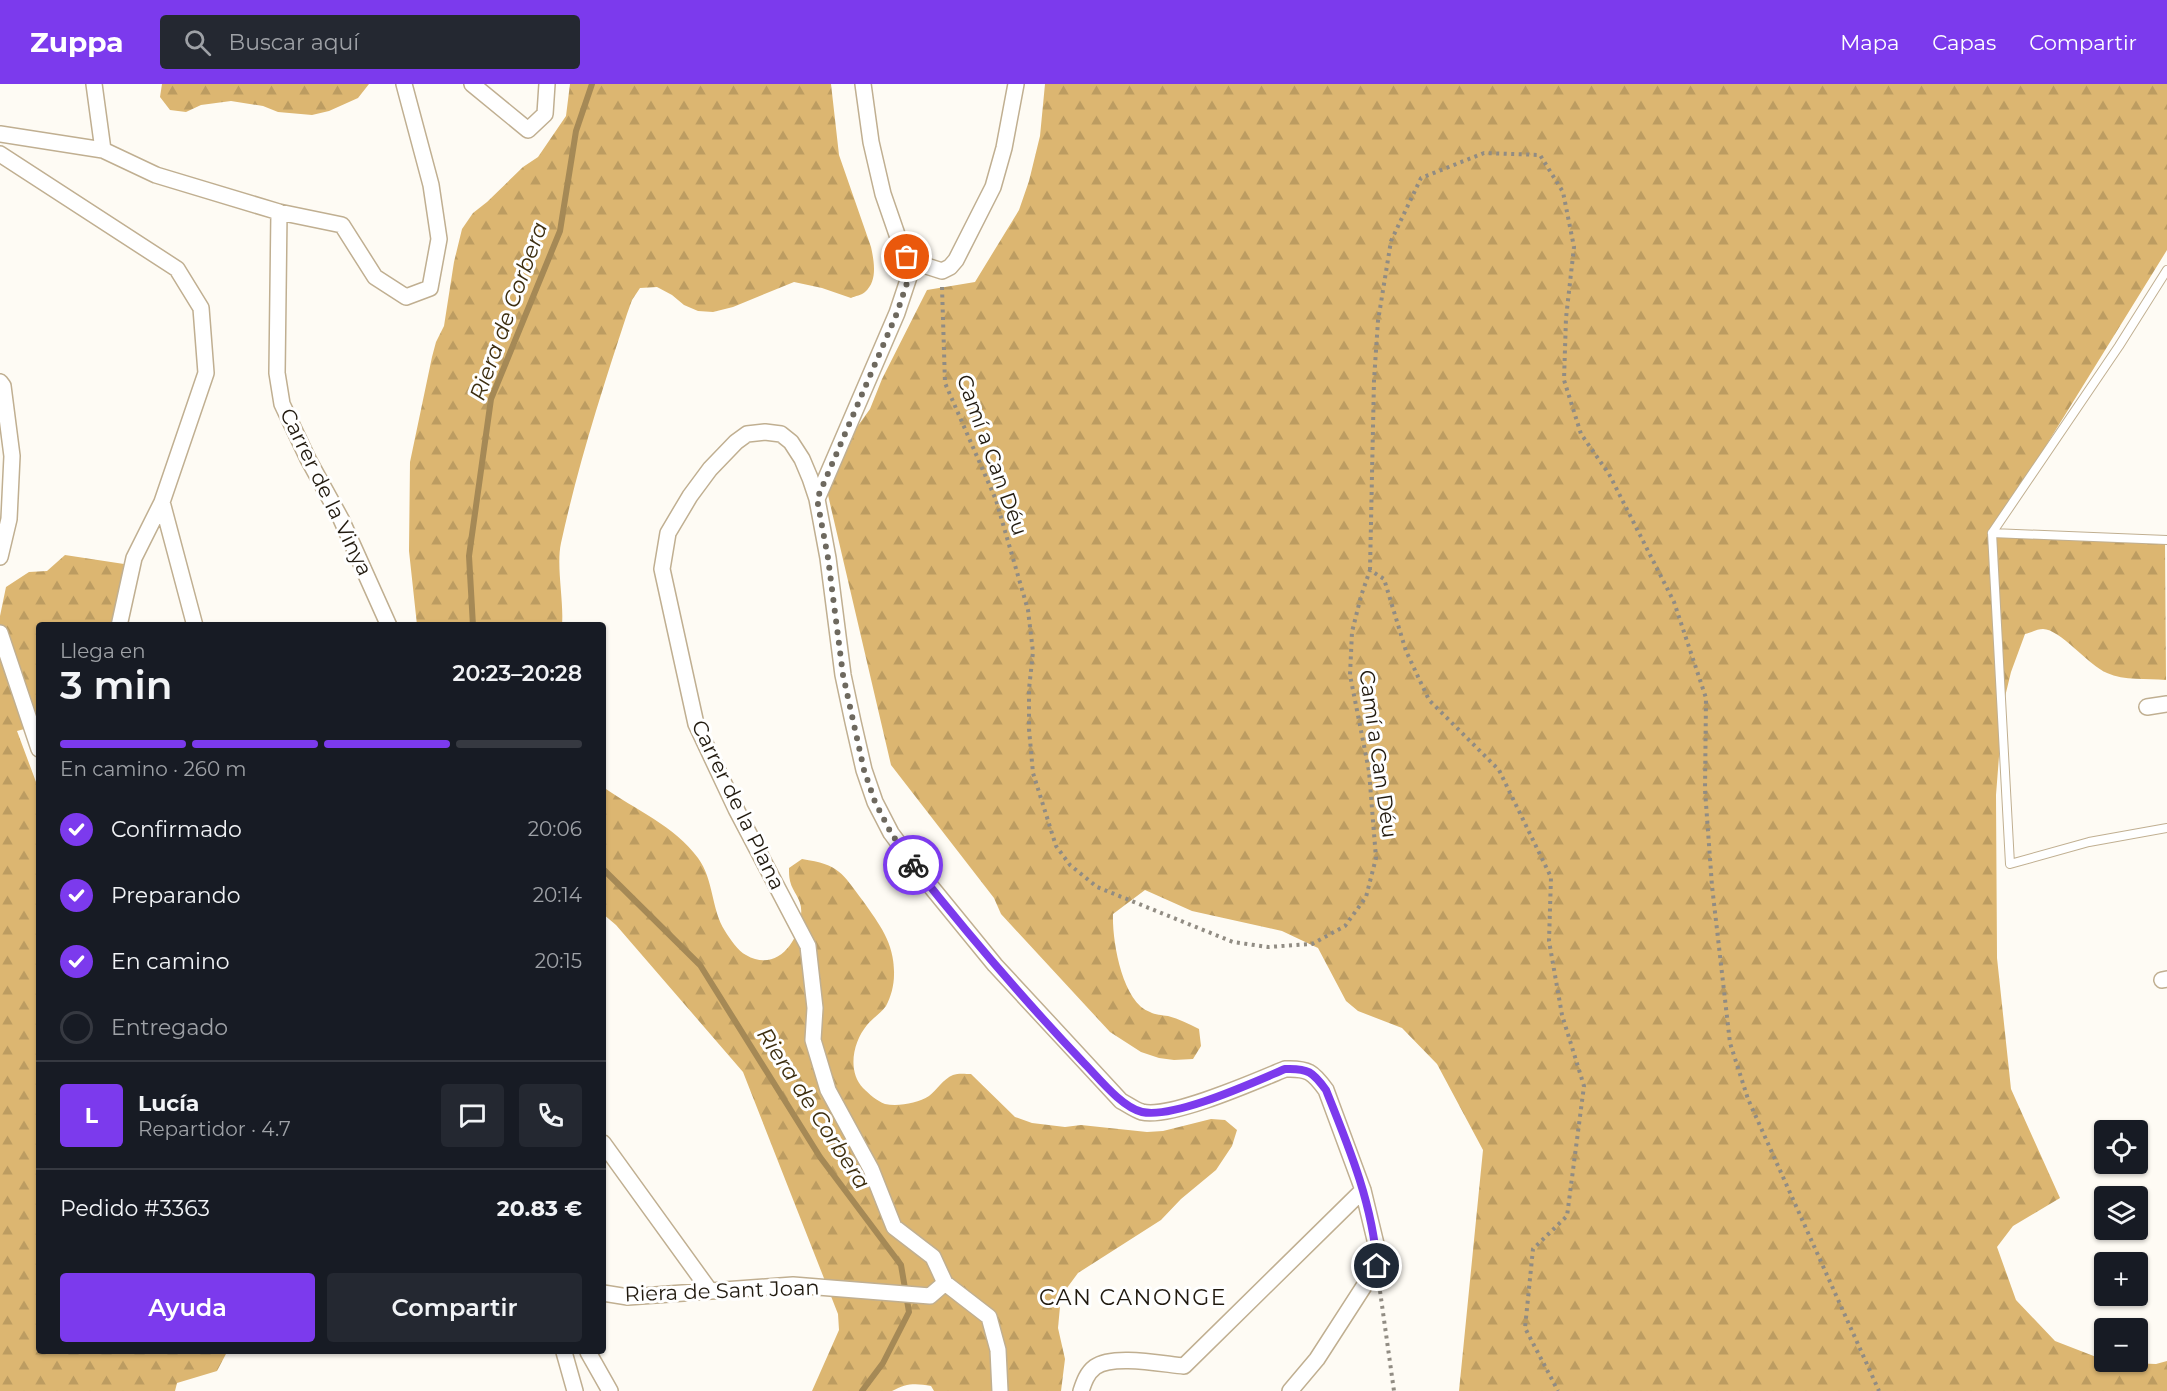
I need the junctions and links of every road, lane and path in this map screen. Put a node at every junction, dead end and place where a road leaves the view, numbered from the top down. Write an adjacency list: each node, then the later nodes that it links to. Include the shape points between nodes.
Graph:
1 (94, 84): 8 (street)
2 (404, 84): 10 (street, via 431,185 439,239 430,288 406,297 375,277 342,225)
3 (472, 84): 4 (street, via 528,130 545,114)
4 (547, 84)
5 (863, 84): 11 (street, via 883,194 902,249)
6 (1016, 84): 13 (street, via 1005,148 993,187 956,260)
7 (0, 134): 8 (street)
8 (103, 150): 10 (street, via 156,175)
9 (0, 154): 16 (street, via 177,269 201,308 206,373)
10 (279, 212): 23 (street, Carrer de la Vinya, via 277,374 282,404 341,519)
11 (914, 262): 13 (street); 15 (street, via 897,313)
12 (2167, 270): 17 (lane)
13 (942, 271): 20 (path, Camí a Can Déu, via 945,383 996,500 1028,610 1033,652 1029,729 1033,772 1056,846 1070,865 1097,886 1233,942 1268,947 1312,944 1345,926 1366,897 1376,858 1369,771 1350,675 1352,632)
14 (0, 382): 19 (street, via 12,456 9,519)
15 (817, 499): 30 (street, Carrer de la Plana, via 843,675 864,770 891,833 928,883 995,965 1121,1101 1142,1112 1164,1111 1285,1069 1310,1071 1326,1090); 32 (street, Carrer de la Plana, via 791,442 781,434 747,434 710,469 690,496 668,533 662,569 696,724 808,946 815,1008 813,1040 828,1090 871,1169 894,1227 933,1257)
16 (162, 502): 21 (street, via 134,558); 22 (street)
17 (1992, 533): 18 (lane); 28 (lane, via 2010,864)
18 (2167, 540)
19 (0, 557)
20 (1370, 570): 43 (path, via 1384,579 1406,651 1429,700 1499,770 1551,877 1549,941 1562,1015 1584,1086 1567,1216 1533,1249 1526,1328); 44 (path, Camí a Can Déu, via 1374,380 1378,321 1391,241 1421,178 1484,153 1540,155 1563,192 1574,247 1564,380 1581,434 1609,474 1674,602 1706,698 1705,790 1730,1043 1748,1099)
21 (120, 622)
22 (194, 622)
23 (387, 622)
24 (0, 633): 27 (street)
25 (2167, 705): 26 (street)
26 (2147, 707)
27 (36, 740)
28 (2167, 828)
29 (606, 1147): 33 (street)
30 (1363, 1190): 31 (street, Carrer de la Plana, via 1376,1244); 40 (street, via 1184,1366 1122,1360 1096,1366 1084,1379)
31 (1377, 1266): 41 (street, via 1317,1359); 42 (path)
32 (945, 1283): 33 (street, Riera de Sant Joan, via 930,1296 793,1285); 39 (street, Carrer de la Plana, via 989,1317 998,1350)
33 (710, 1291): 34 (street, Riera de Sant Joan, via 628,1297)
34 (606, 1293)
35 (565, 1354): 37 (street)
36 (589, 1354): 38 (street)
37 (575, 1391)
38 (610, 1391)
39 (1000, 1391)
40 (1081, 1391)
41 (1290, 1391)
42 (1394, 1391)
43 (1558, 1391)
44 (1879, 1391)

